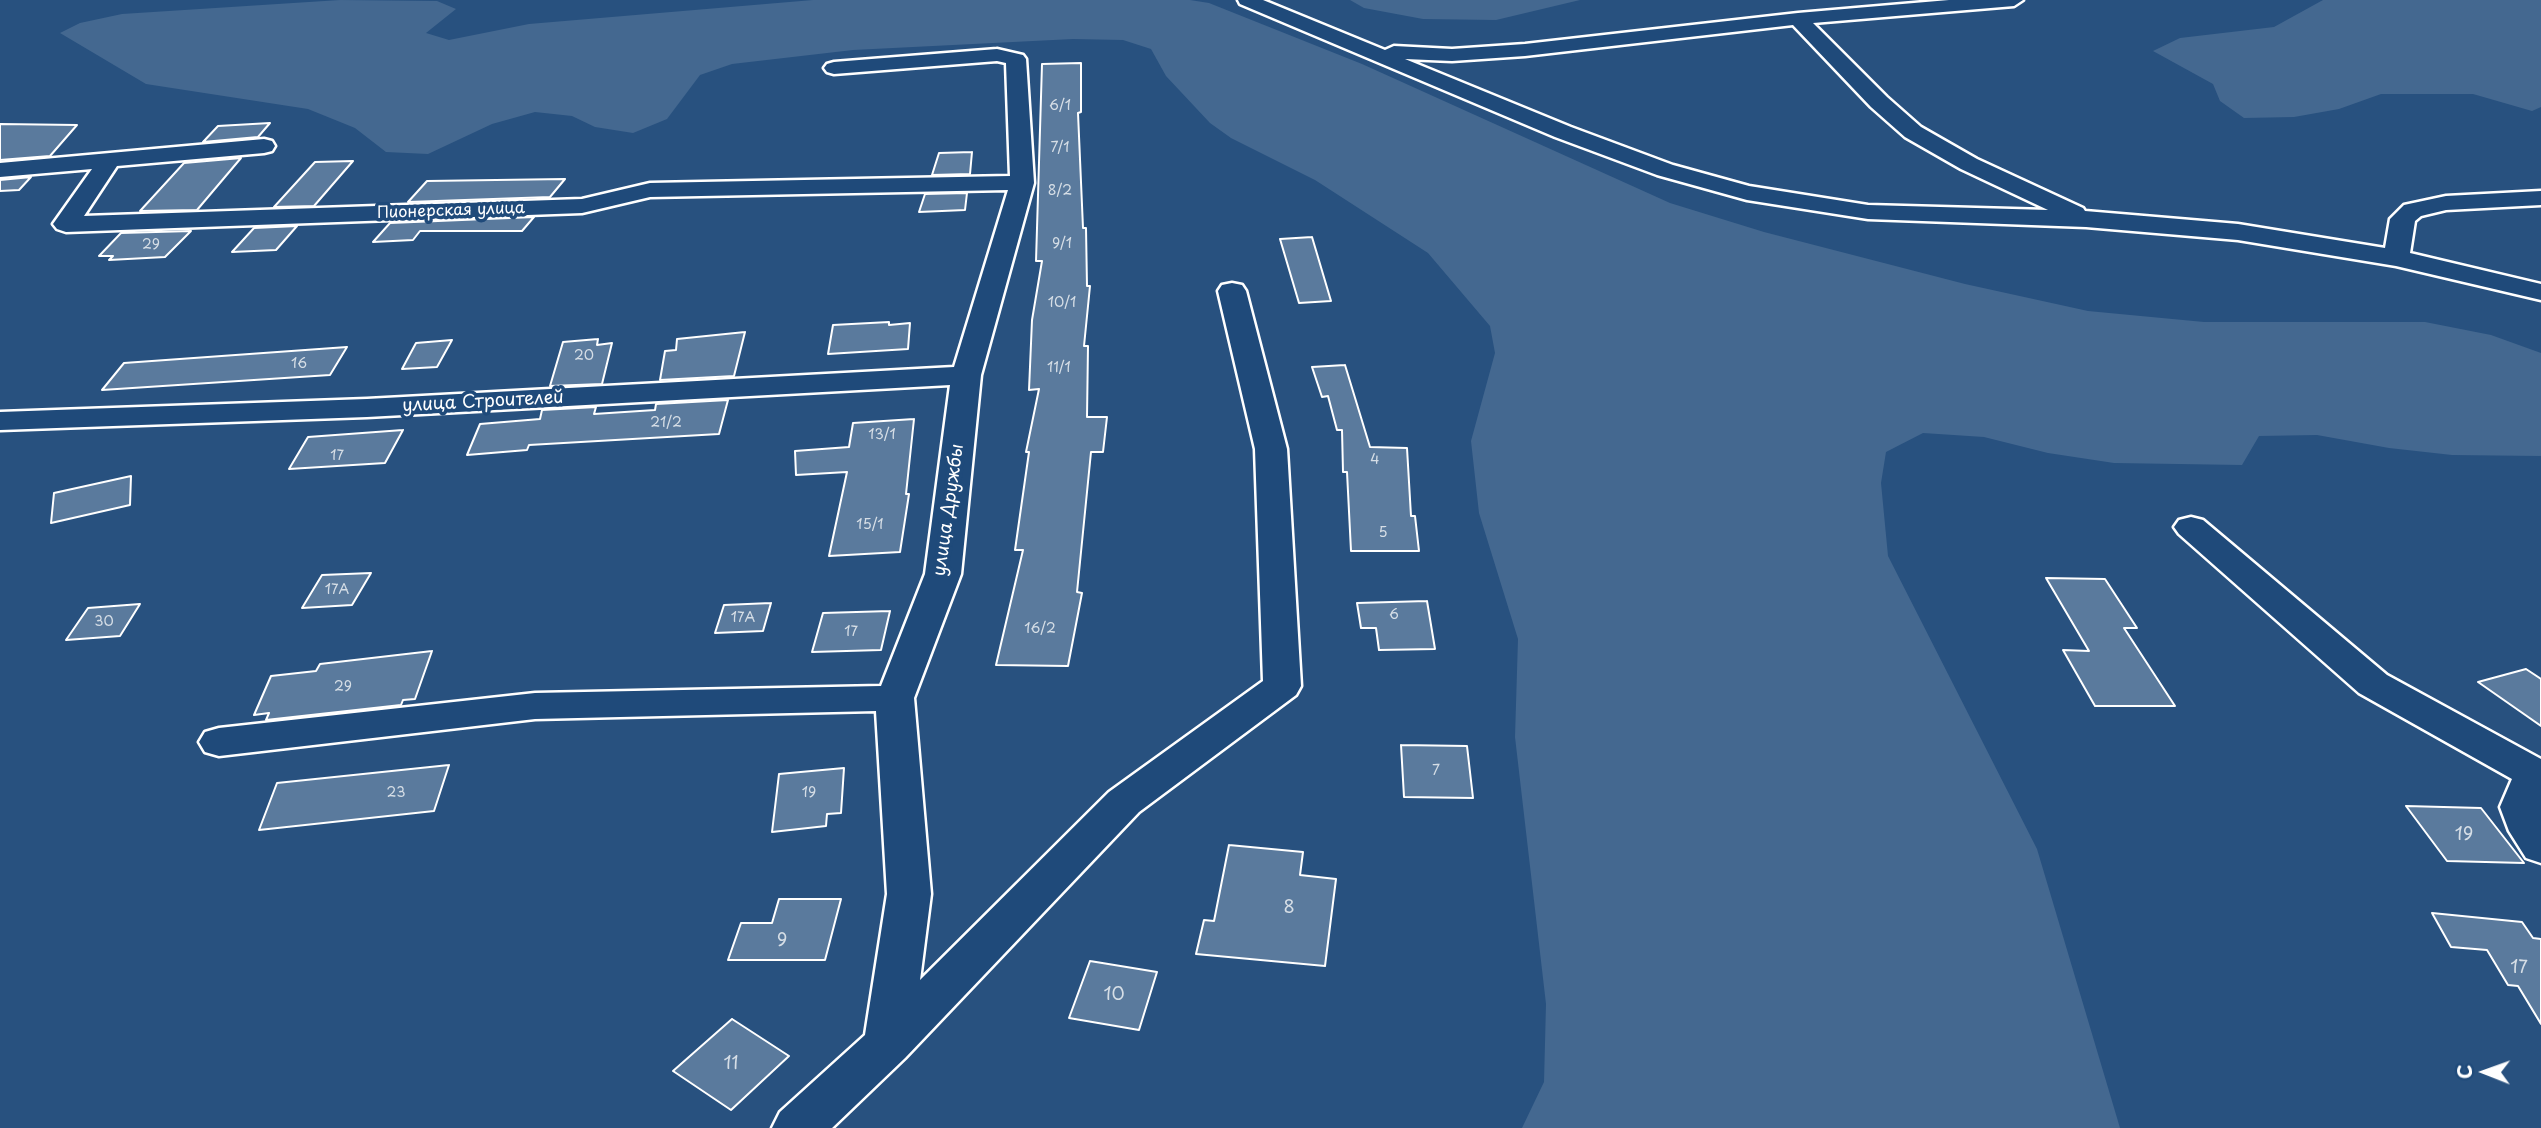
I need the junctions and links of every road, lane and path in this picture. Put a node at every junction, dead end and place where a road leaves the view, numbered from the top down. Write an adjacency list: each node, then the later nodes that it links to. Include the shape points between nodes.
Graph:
1 (1247, 0): 4 (street)
2 (2014, 0): 3 (street)
3 (1798, 19): 4 (street, via 1525,50 1452,54); 11 (street, via 1913,132)
4 (1370, 51): 11 (street, via 1563,132 1747,193 1868,212)
5 (834, 68): 9 (street, улица Дружбы, via 997,55 1016,59)
6 (264, 146): 7 (street)
7 (110, 160): 8 (street); 9 (street, Пионерская улица, via 66,224 582,206 650,190)
8 (0, 170)
9 (1022, 183): 15 (street, улица Дружбы)
10 (2541, 198): 12 (street, via 2446,203 2413,210 2403,219)
11 (2086, 219): 12 (street, via 2238,232)
12 (2396, 258): 14 (street)
13 (1232, 291): 22 (street, via 1271,449 1282,686 1125,802)
14 (2541, 292)
15 (966, 375): 16 (street, улица Строителей, via 367,408); 18 (street, улица Дружбы, via 943,574)
16 (0, 421)
17 (2191, 527): 20 (street, via 2373,684)
18 (895, 698): 19 (street, via 534,706); 22 (street, улица Дружбы, via 909,894)
19 (219, 742)
20 (2541, 777): 21 (street, via 2527,788 2521,807)
21 (2541, 847)
22 (888, 1044): 23 (street)
23 (798, 1128)

